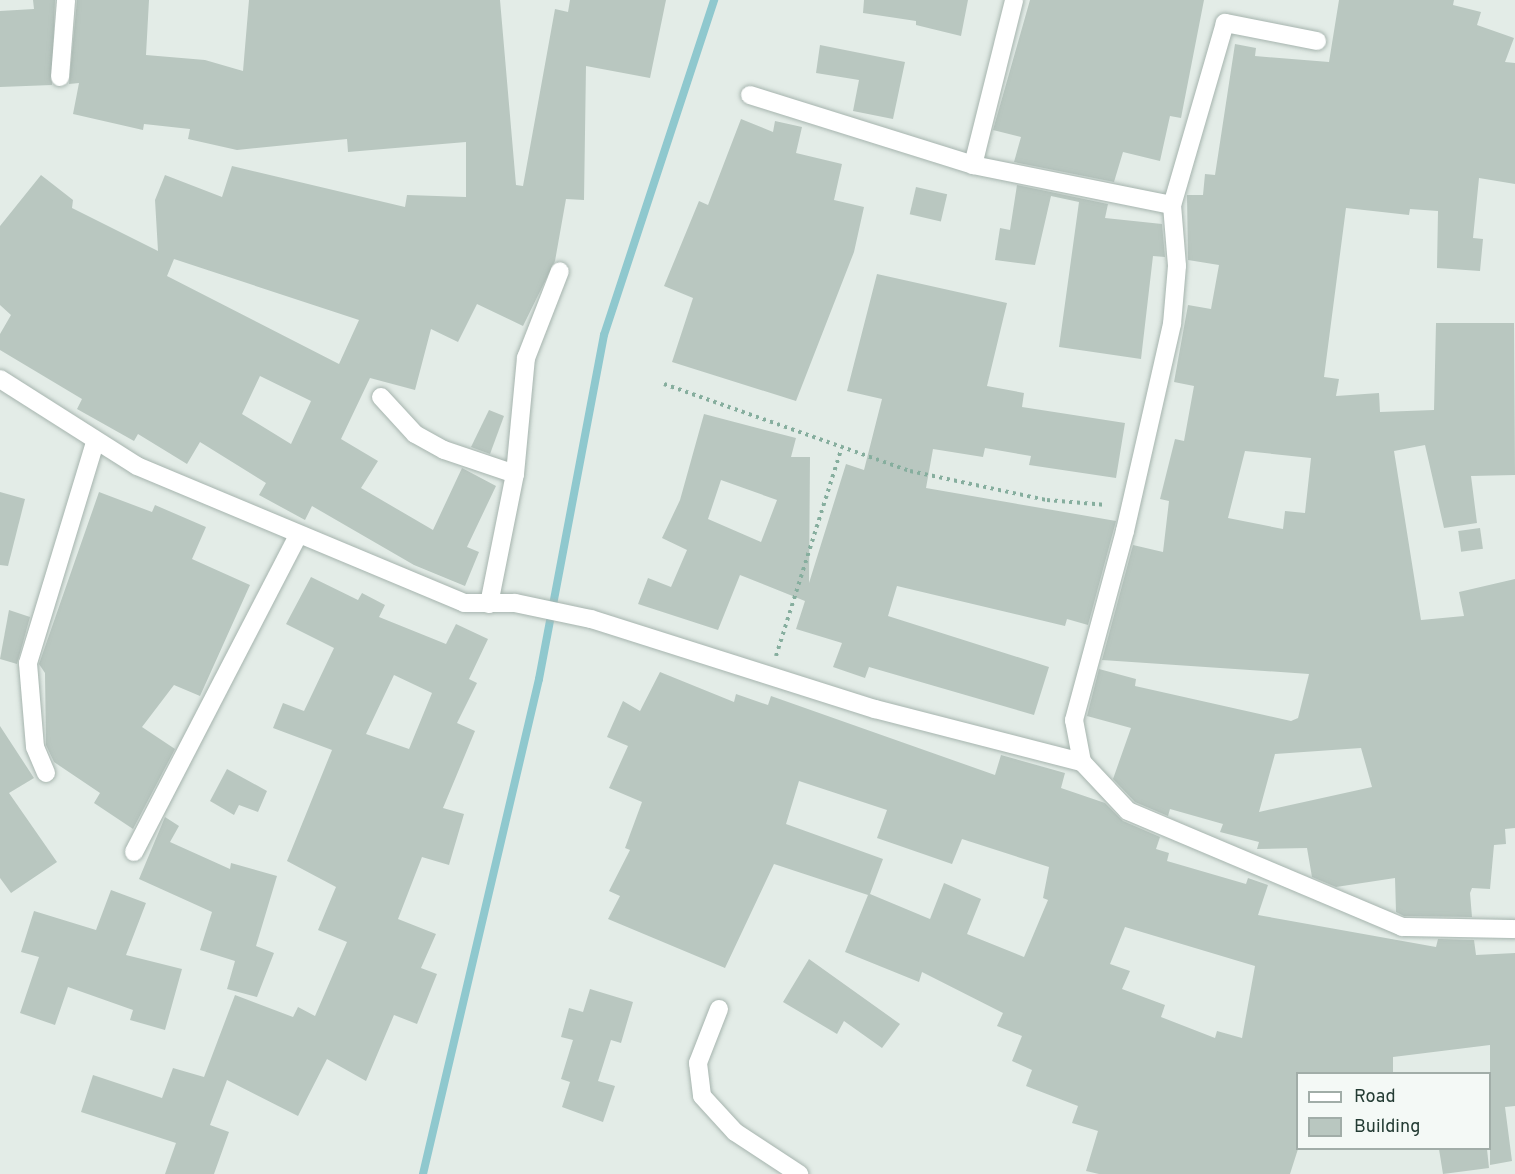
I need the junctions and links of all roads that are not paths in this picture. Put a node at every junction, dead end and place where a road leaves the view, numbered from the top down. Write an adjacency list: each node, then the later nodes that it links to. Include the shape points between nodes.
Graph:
1 (66, 0): 4 (street)
2 (1014, 0): 6 (street)
3 (1317, 41): 7 (street, via 1225,23)
4 (60, 77)
5 (750, 95): 6 (street)
6 (973, 165): 7 (street)
7 (1172, 205): 15 (street, via 1177,266 1172,324 1131,506 1074,720)
8 (560, 271): 12 (street, via 526,358)
9 (0, 379): 11 (street)
10 (381, 398): 12 (street, via 416,434 444,450)
11 (95, 443): 13 (street); 16 (street, via 28,663 35,747)
12 (515, 474): 14 (street)
13 (298, 536): 14 (street, via 464,603); 17 (street)
14 (489, 604): 15 (street, via 515,603 591,619 875,709)
15 (1082, 762): 18 (street, via 1128,811 1402,927)
16 (46, 773)
17 (134, 852)
18 (1515, 929)
19 (718, 1009): 20 (street, via 698,1063 702,1096 735,1132)
20 (799, 1174)

